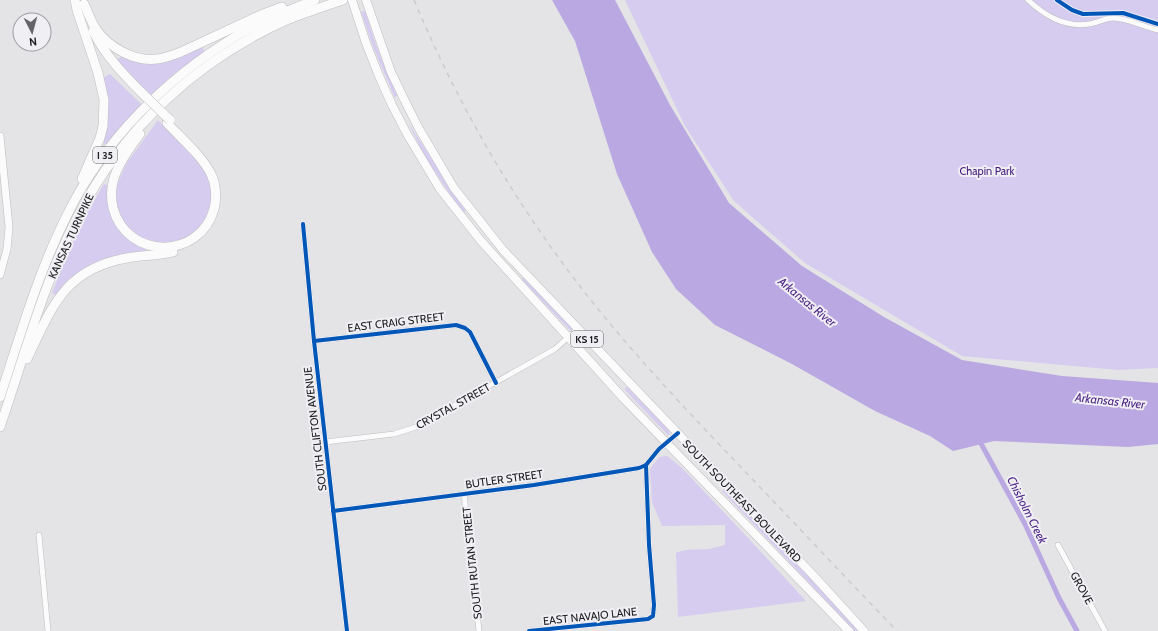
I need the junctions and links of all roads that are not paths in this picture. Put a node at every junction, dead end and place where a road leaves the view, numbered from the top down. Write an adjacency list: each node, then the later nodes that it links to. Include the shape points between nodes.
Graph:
1 (75, 0): 11 (highway)
2 (302, 0): 7 (highway, via 261,15 169,57 156,59 144,59 114,47 96,29)
3 (315, 0): 16 (highway, KANSAS TURNPIKE / I 35, via 268,19 238,35 182,73 157,95 117,138 95,168 67,214)
4 (343, 0): 10 (highway, KANSAS TURNPIKE / I 35, via 289,19)
5 (352, 0): 19 (main road, SOUTH SOUTHEAST BOULEVARD / KS 15, via 366,43 392,105 440,189 480,241)
6 (1028, 0): 9 (street, via 1050,17 1071,24 1089,24 1113,18)
7 (84, 2): 12 (highway, via 99,43)
8 (367, 4): 18 (main road, SOUTH SOUTHEAST BOULEVARD / KS 15, via 391,72 418,127 454,188 503,250)
9 (1158, 30)
10 (259, 34): 13 (highway, via 209,69 172,101 140,133 119,166 112,190 115,215 126,232 141,243 162,248 173,247 193,239 201,232 212,214 216,194 211,174 206,166); 21 (highway, KANSAS TURNPIKE / I 35, via 216,59 187,80 134,132 110,162 77,218 62,251 28,340)
11 (90, 45): 12 (highway); 16 (highway, via 102,87 103,126)
12 (140, 94): 13 (highway, bridge)
13 (168, 122): 21 (highway, via 206,157 217,176 221,198 213,224 204,236 185,248 114,261 91,270 70,285 48,315)
14 (0, 136): 17 (street, via 9,233)
15 (303, 224): 20 (street, SOUTH CLIFTON AVENUE)
16 (54, 243): 23 (highway, KANSAS TURNPIKE / I 35, via 36,288)
17 (0, 275)
18 (577, 329): 19 (street, CRYSTAL STREET); 25 (main road, SOUTH SOUTHEAST BOULEVARD / KS 15)
19 (568, 338): 22 (street, CRYSTAL STREET, via 555,349); 27 (main road, SOUTH SOUTHEAST BOULEVARD / KS 15)
20 (314, 341): 22 (street, EAST CRAIG STREET, via 456,325 470,332); 26 (street, SOUTH CLIFTON AVENUE)
21 (16, 380): 24 (highway, KANSAS TURNPIKE / I 35)
22 (496, 383): 26 (street, CRYSTAL STREET, via 428,421 402,432)
23 (0, 397)
24 (0, 428)
25 (678, 433): 27 (street); 38 (main road, SOUTH SOUTHEAST BOULEVARD / KS 15)
26 (325, 442): 30 (street, SOUTH CLIFTON AVENUE)
27 (667, 443): 28 (street); 37 (main road, SOUTH SOUTHEAST BOULEVARD / KS 15)
28 (646, 465): 29 (street, BUTLER STREET, via 612,473); 36 (street, EAST NAVAJO LANE, via 654,605 652,616 648,619)
29 (464, 494): 30 (street, BUTLER STREET); 35 (street, SOUTH RUTAN STREET)
30 (333, 511): 34 (street, SOUTH CLIFTON AVENUE)
31 (39, 535): 33 (street)
32 (1058, 544): 39 (street, GROVE)
33 (48, 631)
34 (347, 631)
35 (479, 631)
36 (529, 631)
37 (848, 631)
38 (864, 631)
39 (1106, 631)

